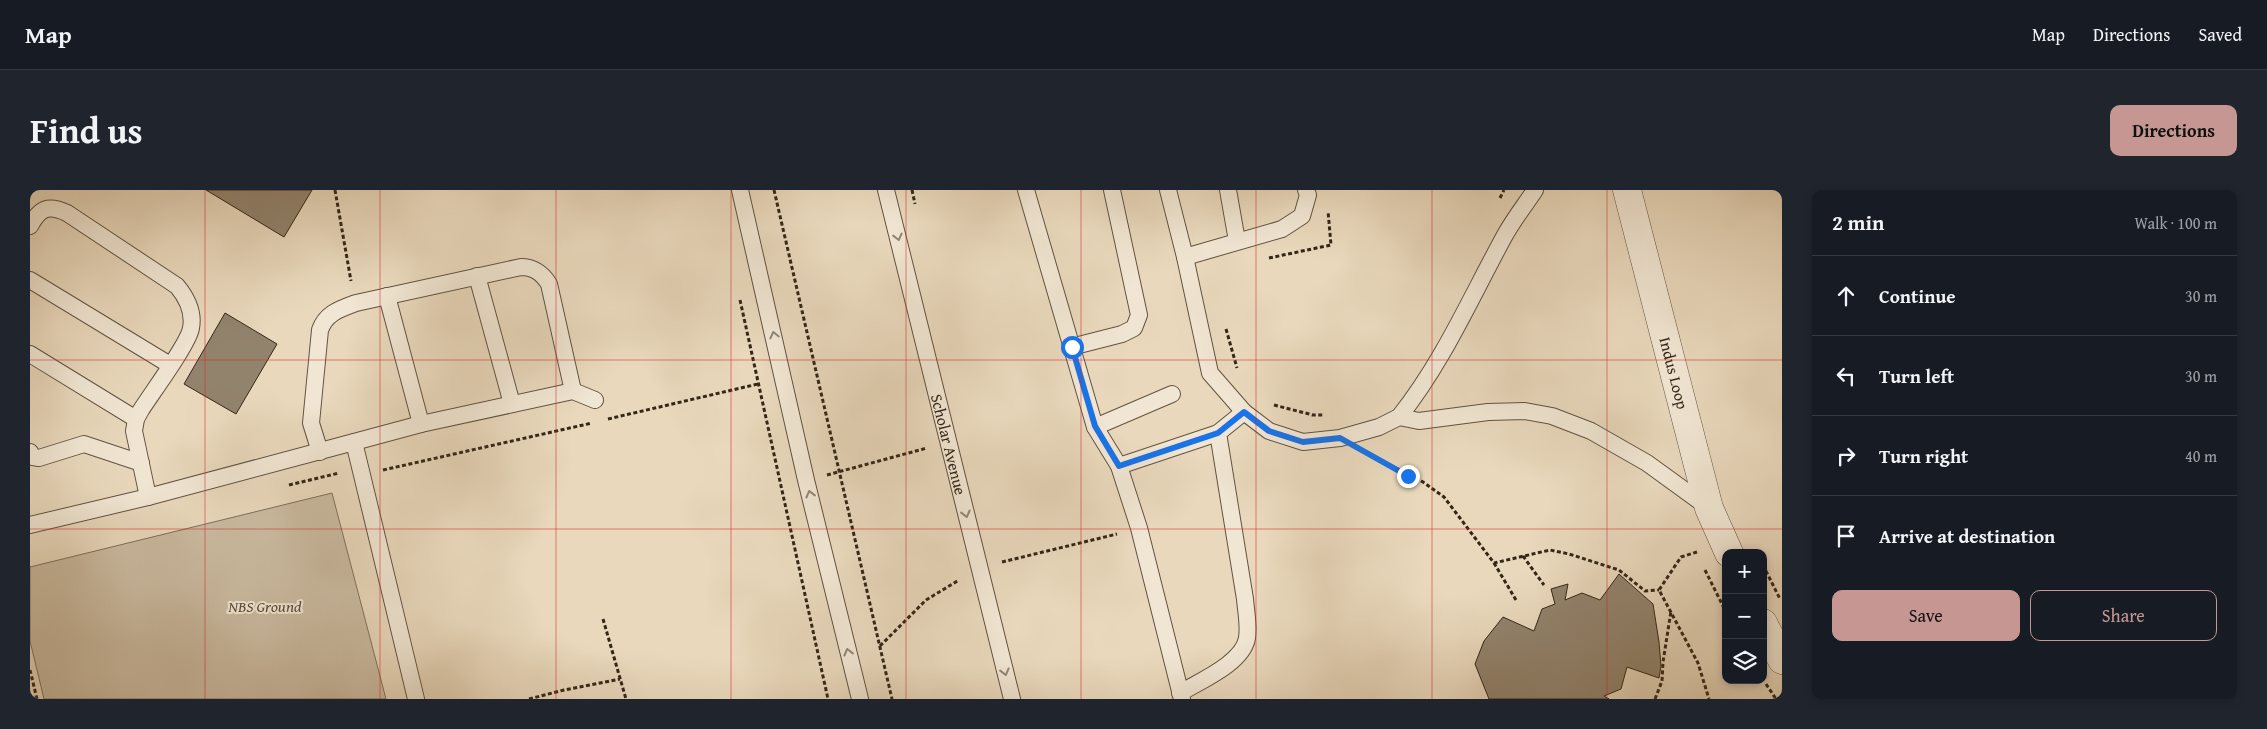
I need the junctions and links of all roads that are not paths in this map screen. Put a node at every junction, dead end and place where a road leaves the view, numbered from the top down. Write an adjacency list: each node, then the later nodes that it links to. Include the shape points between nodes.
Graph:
1 (740, 190): 42 (lane, one-way to 1)
2 (886, 190): 43 (lane, Scholar Avenue, one-way to 43)
3 (1026, 190): 16 (lane)
4 (1112, 190): 16 (lane, via 1139,315 1134,328 1122,334)
5 (1168, 190): 12 (lane)
6 (1228, 190): 11 (lane)
7 (1306, 190): 11 (lane, via 1308,195 1302,216 1282,230)
8 (1535, 190): 24 (lane, via 1507,233 1443,353)
9 (1627, 190): 35 (street, Indus Loop)
10 (30, 226): 18 (lane, via 39,212 56,208 177,286 189,304 192,326)
11 (1237, 241): 12 (lane)
12 (1185, 257): 23 (lane, via 1210,373)
13 (477, 276): 15 (lane); 19 (lane, via 521,267 531,267 543,275 549,284); 22 (lane)
14 (30, 280): 18 (lane)
15 (387, 296): 26 (lane); 31 (lane, via 334,311 324,320 320,330 311,423)
16 (1072, 347): 27 (lane)
17 (30, 354): 25 (lane)
18 (170, 365): 25 (lane)
19 (573, 392): 21 (lane); 22 (lane)
20 (1172, 394): 27 (lane)
21 (595, 400)
22 (512, 404): 26 (lane)
23 (1244, 412): 24 (lane, via 1269,431 1303,442 1340,438 1379,428); 28 (lane)
24 (1399, 417): 35 (lane, via 1419,421 1525,411 1552,416 1591,431 1647,463)
25 (136, 419): 32 (lane, via 134,431)
26 (421, 424): 29 (lane)
27 (1095, 426): 33 (lane)
28 (1218, 433): 33 (lane); 40 (lane, via 1246,608 1247,640 1240,654)
29 (354, 442): 31 (lane); 41 (lane)
30 (30, 452): 32 (lane, via 39,458 84,444)
31 (320, 452): 34 (lane)
32 (141, 463): 34 (lane)
33 (1119, 466): 40 (lane, via 1139,528)
34 (148, 497): 36 (lane)
35 (1709, 508): 37 (street, Indus Loop)
36 (30, 525)
37 (1727, 548)
38 (1767, 630): 39 (street)
39 (1782, 660)
40 (1181, 696)
41 (416, 699)
42 (860, 699)
43 (1012, 699)

